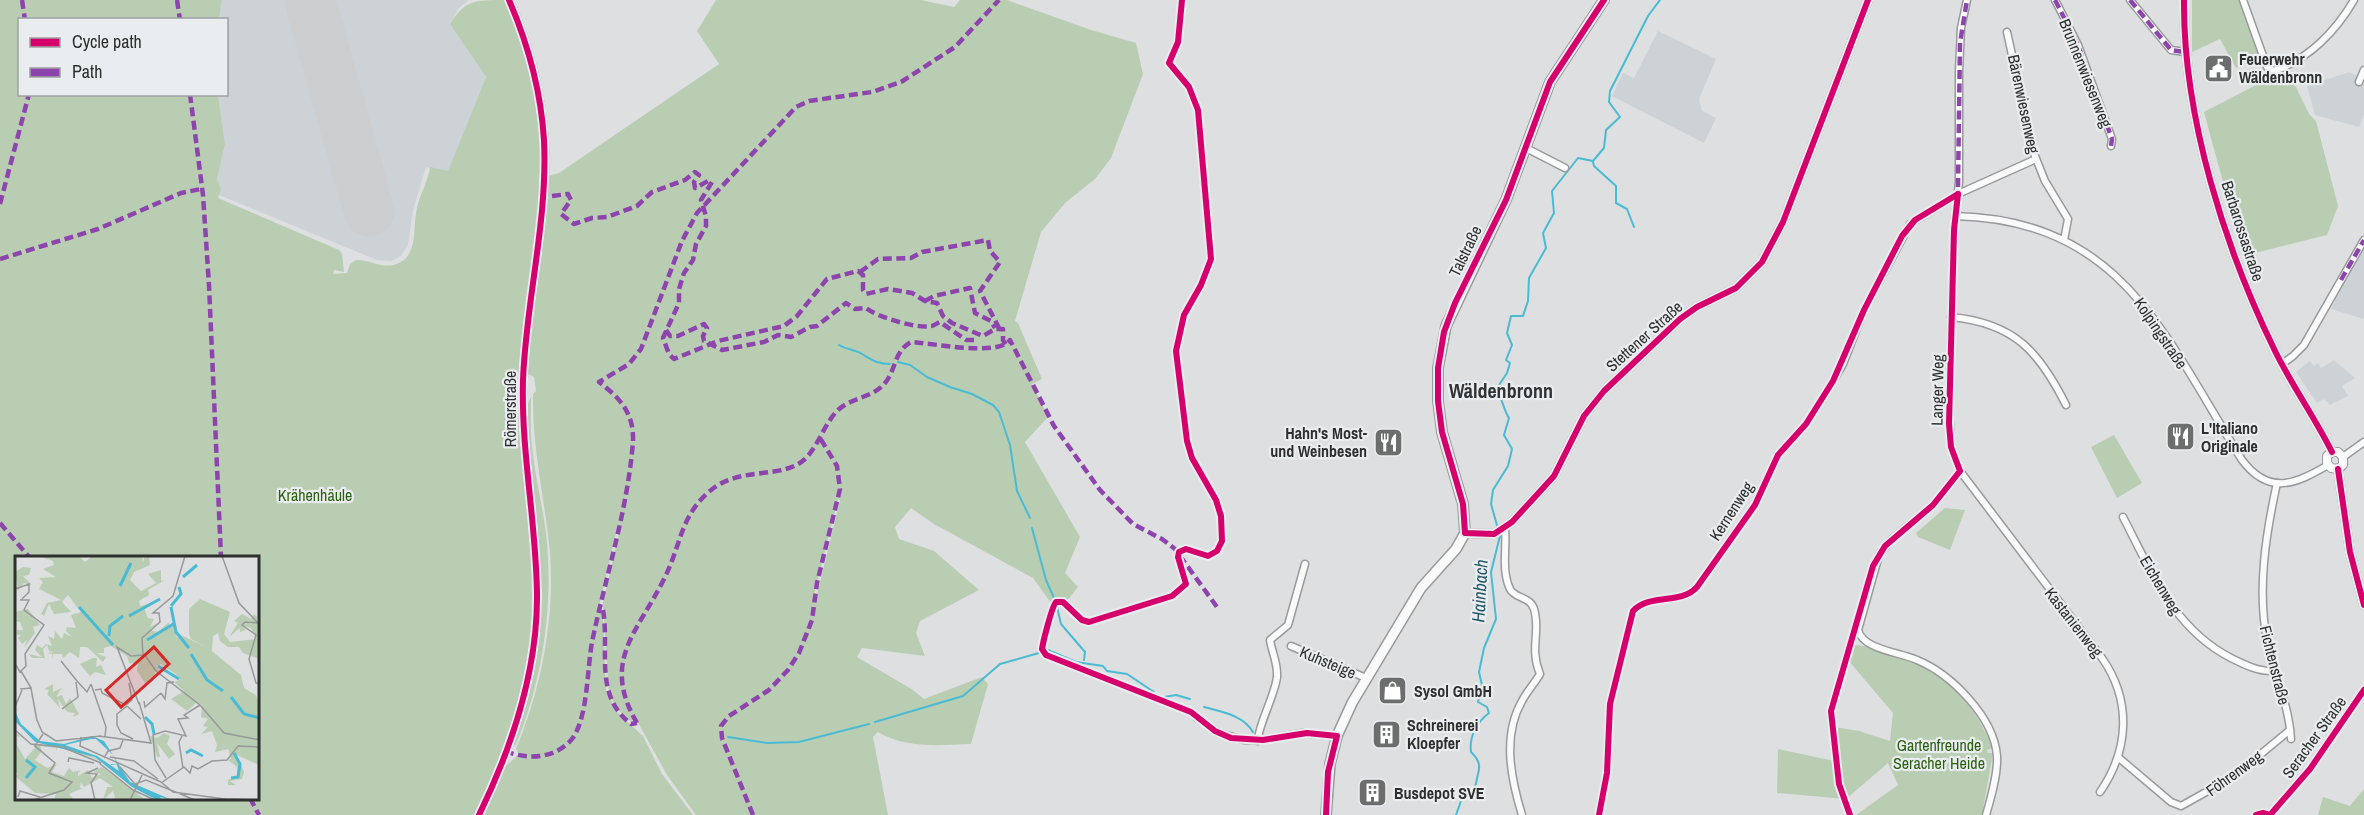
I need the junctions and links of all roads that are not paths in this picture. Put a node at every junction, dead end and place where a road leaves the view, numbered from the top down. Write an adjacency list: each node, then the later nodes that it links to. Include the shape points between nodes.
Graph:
1 (509, 0): 48 (street, Römerstraße, via 534,74 544,140 542,200 523,390 537,606 531,659 520,705)
2 (1604, 0): 15 (main road, Talstraße, via 1555,74)
3 (1868, 0): 33 (street, Stettener Straße, via 1783,222 1766,256 1740,285 1680,318 1604,391 1584,416 1554,476)
4 (1967, 0): 18 (street, Langer Weg, via 1960,42)
5 (2055, 0): 14 (street, Brunnenwiesenweg, via 2081,52 2112,139)
6 (2130, 0): 11 (street, via 2171,50)
7 (2184, 0): 11 (street, Barbarossastraße)
8 (2243, 0): 9 (street, via 2266,65 2272,71 2317,46)
9 (2354, 0)
10 (2007, 32): 16 (street, Bärenwiesenweg)
11 (2185, 52): 23 (street, Barbarossastraße, via 2226,230)
12 (2364, 70): 13 (street)
13 (2359, 82)
14 (2111, 146)
15 (1526, 148): 17 (street); 34 (main road, Talstraße, via 1506,200 1449,315 1440,347 1439,412 1463,504)
16 (2036, 159): 18 (street, Kernenweg); 20 (street, Bärenwiesenweg, via 2068,219)
17 (1565, 168)
18 (1958, 194): 19 (street, Langer Weg); 51 (street, Kernenweg, via 1915,220 1902,236 1830,387 1806,424 1778,455 1752,509 1695,589 1686,596 1648,603 1633,611 1610,704 1607,773)
19 (1955, 216): 20 (street, Kolpingstraße, via 2012,223); 22 (street, Langer Weg)
20 (2064, 240): 31 (street, Kolpingstraße, via 2101,262 2137,296 2242,460 2255,474)
21 (2364, 240): 23 (street, via 2304,345)
22 (1951, 317): 24 (street, via 1993,326 2027,346 2047,369); 30 (street, Langer Weg, via 1949,431)
23 (2282, 364): 26 (street, Barbarossastraße)
24 (2066, 405)
25 (2364, 442): 27 (street)
26 (2332, 452): 27 (street); 28 (street, via 2327,458)
27 (2343, 457): 29 (street, via 2344,463)
28 (2328, 465): 29 (street); 31 (street, via 2301,481)
29 (2338, 469): 36 (street, via 2350,552)
30 (1960, 471): 46 (street, Kastanienweg, via 2110,670 2122,706); 52 (street, via 1933,505 1879,555 1858,627 1865,641 1932,667 1953,681 1971,701 1992,737 1996,752)
31 (2277, 483): 38 (street, Fichtenstraße, via 2263,587 2264,624)
32 (2123, 518): 38 (street, Eichenweg, via 2163,595 2188,627 2227,656 2259,670)
33 (1503, 529): 34 (street, Stettener Straße, via 1494,534); 50 (street, via 1504,562 1511,592 1534,607 1534,659 1540,674 1519,707 1510,743)
34 (1465, 533): 39 (main road, via 1456,549 1424,583)
35 (1305, 564): 45 (street, via 1289,624 1269,641 1277,676)
36 (2364, 605)
37 (1291, 646): 39 (street, Kuhsteige)
38 (2275, 671): 42 (street, Fichtenstraße)
39 (1366, 678): 43 (main road)
40 (2364, 690): 54 (street, Seracher Straße, via 2306,774)
41 (1196, 717): 45 (street, via 1224,735)
42 (2290, 730): 44 (street, Fichtenstraße); 46 (street, Föhrenweg, via 2233,777 2181,806 2173,804)
43 (1337, 736): 45 (street, via 1302,733); 49 (main road, via 1328,772)
44 (2291, 739)
45 (1258, 741)
46 (2119, 758): 47 (street, Kastanienweg)
47 (2100, 792)
48 (479, 815)
49 (1326, 815)
50 (1522, 815)
51 (1599, 815)
52 (1986, 815)
53 (2256, 815): 54 (street, Seracher Straße)
54 (2270, 815)

